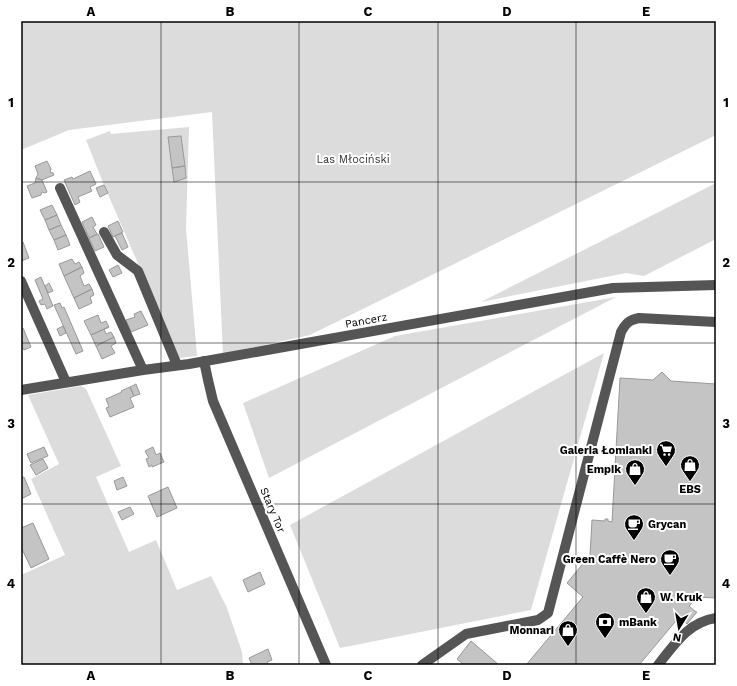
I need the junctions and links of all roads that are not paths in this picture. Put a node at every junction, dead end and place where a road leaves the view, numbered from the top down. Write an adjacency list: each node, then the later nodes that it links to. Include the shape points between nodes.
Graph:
1 (60, 188): 8 (street)
2 (104, 232): 7 (street, via 117,255 138,271)
3 (21, 281): 9 (street)
4 (716, 285): 6 (street, Pancerz, via 613,288)
5 (716, 322): 13 (street, via 639,318 625,324 548,613 538,620 466,634)
6 (204, 361): 7 (street, Pancerz); 12 (street, Stary Tor, via 213,401)
7 (176, 365): 8 (street, Pancerz)
8 (143, 370): 9 (street, Pancerz)
9 (66, 382): 10 (street, Pancerz)
10 (21, 390)
11 (716, 618): 14 (street, via 701,622 686,631)
12 (326, 665)
13 (422, 665)
14 (658, 665)

